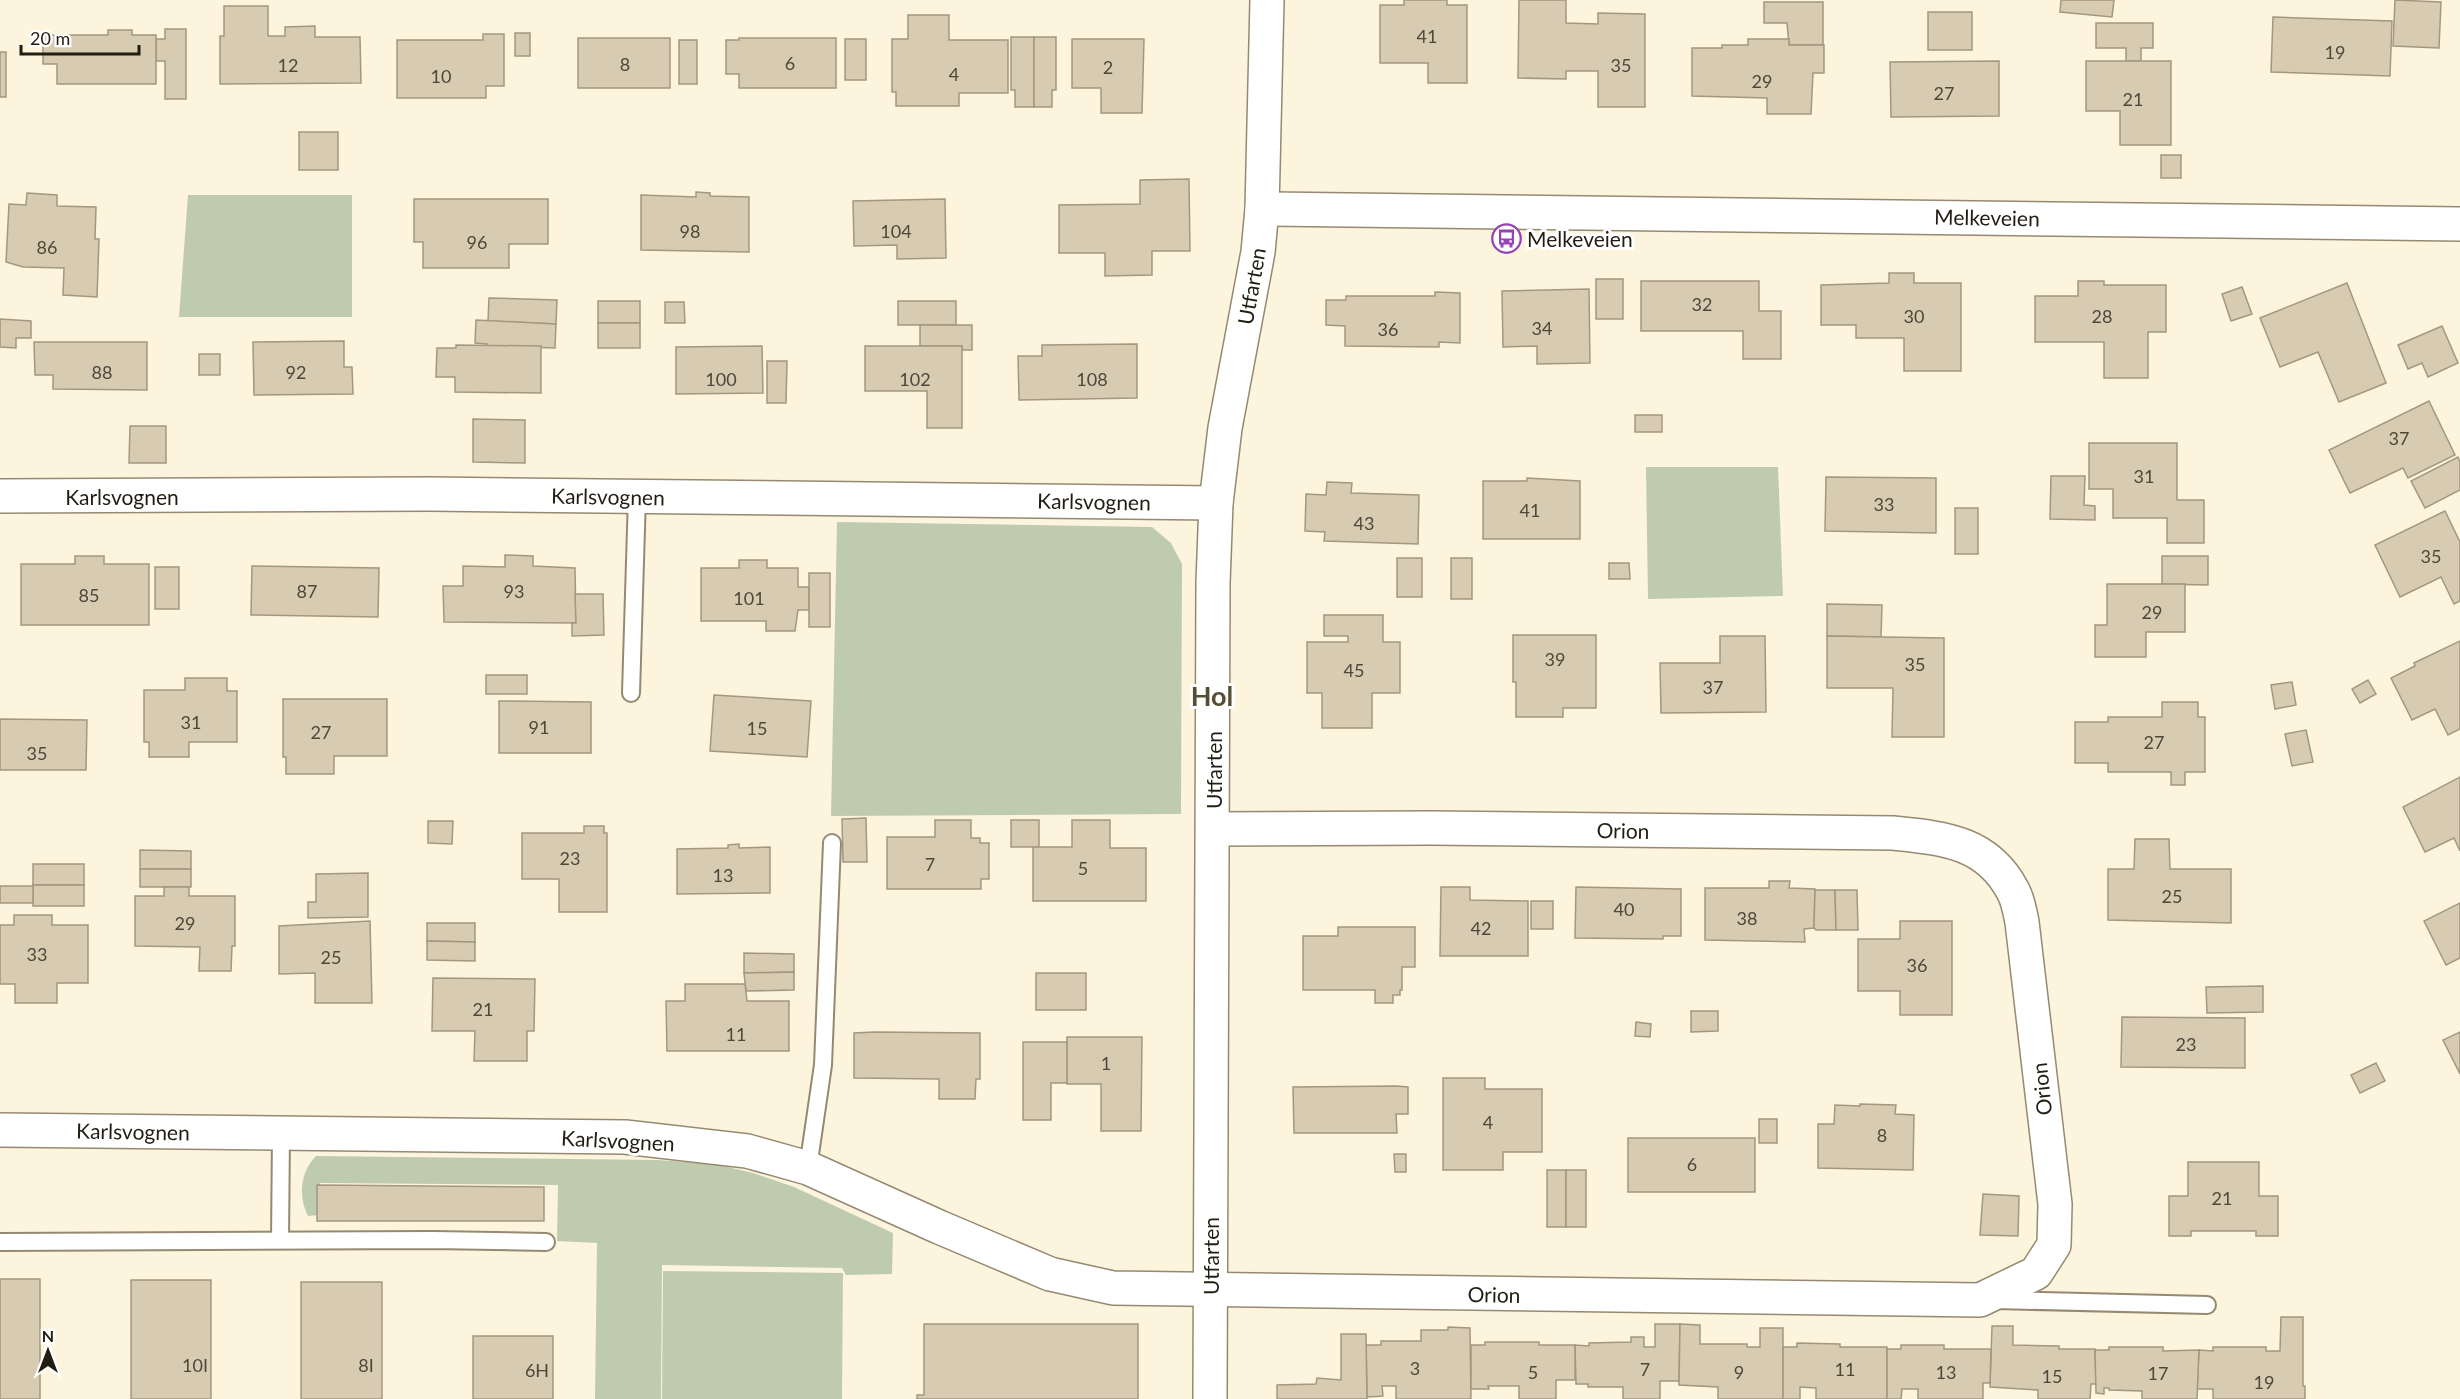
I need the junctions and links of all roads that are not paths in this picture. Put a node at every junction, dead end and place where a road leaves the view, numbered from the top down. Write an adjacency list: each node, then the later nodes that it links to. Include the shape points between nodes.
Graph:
1 (1267, 0): 2 (street, Utfarten)
2 (1262, 209): 3 (street, Melkeveien); 6 (street, Utfarten)
3 (2460, 224)
4 (0, 496): 5 (street, Karlsvognen)
5 (637, 496): 6 (street, Karlsvognen); 7 (lane)
6 (1216, 503): 8 (street, Utfarten)
7 (631, 693)
8 (1213, 829): 16 (street, Utfarten); 17 (street, Orion, via 1893,833 1936,837 1984,856 2000,870 2014,892 2022,922 2055,1204 2054,1245 2036,1273)
9 (832, 843): 12 (lane, via 823,1065)
10 (0, 1130): 11 (street, Karlsvognen)
11 (281, 1133): 12 (street, Karlsvognen, via 625,1137 747,1150); 13 (lane)
12 (808, 1168): 16 (street, Karlsvognen, via 1050,1274 1113,1288)
13 (280, 1240): 14 (lane); 15 (lane)
14 (0, 1242)
15 (546, 1242)
16 (1210, 1291): 17 (street, Orion); 19 (street, Utfarten)
17 (1980, 1299): 18 (lane)
18 (2207, 1305)
19 (1210, 1399)

